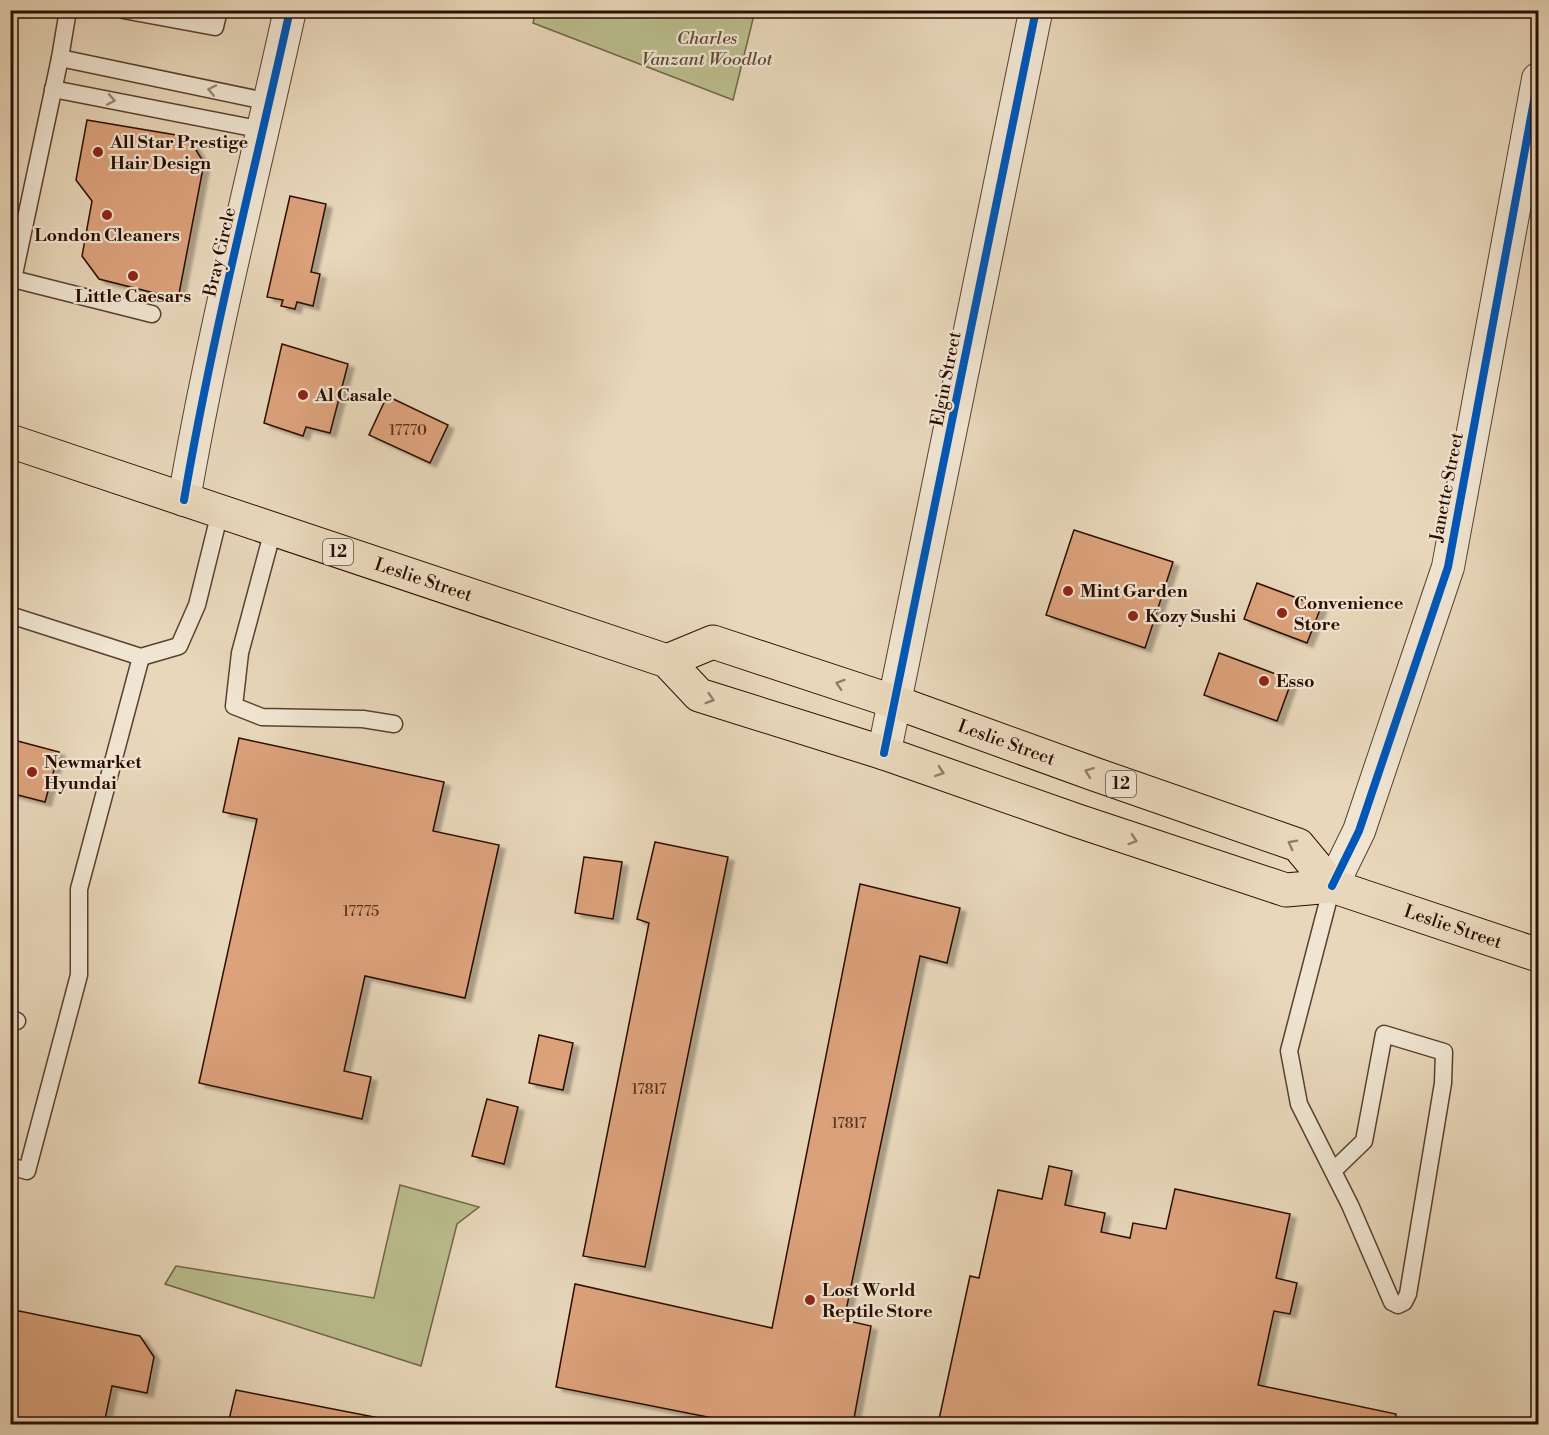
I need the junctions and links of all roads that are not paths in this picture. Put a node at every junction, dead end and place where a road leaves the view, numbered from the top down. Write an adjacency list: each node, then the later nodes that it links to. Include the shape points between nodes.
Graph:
1 (68, 10): 6 (lane)
2 (123, 10): 3 (lane, via 215,27)
3 (219, 10)
4 (290, 10): 9 (street, Bray Circle)
5 (1036, 10): 19 (street, Elgin Street)
6 (60, 58): 8 (lane); 9 (lane, one-way to 6)
7 (1539, 79): 22 (street, Janette Street, via 1448,567 1359,831)
8 (53, 89): 9 (lane, one-way to 9); 10 (lane)
9 (267, 116): 13 (street, Bray Circle)
10 (12, 278): 11 (lane)
11 (152, 314)
12 (10, 441): 13 (main road, Leslie Street / 12)
13 (184, 500): 14 (main road, Leslie Street / 12)
14 (220, 512): 15 (main road, Leslie Street / 12); 17 (lane, via 197,605 179,646)
15 (273, 530): 18 (main road, Leslie Street / 12); 20 (lane, via 240,653 234,706 262,717)
16 (10, 615): 17 (lane)
17 (141, 657): 24 (lane, via 79,889 79,975 27,1171)
18 (667, 661): 19 (main road, Leslie Street / 12, one-way to 18, via 713,642); 21 (main road, Leslie Street / 12, one-way to 21, via 699,695)
19 (896, 702): 21 (street, Elgin Street); 22 (main road, Leslie Street / 12, one-way to 19, via 1298,845)
20 (394, 724)
21 (884, 753): 22 (main road, Leslie Street / 12, one-way to 22, via 1286,890)
22 (1332, 886): 23 (main road, Leslie Street / 12); 25 (lane, via 1289,1051 1299,1104)
23 (1539, 955)
24 (10, 1166)
25 (1333, 1171): 25 (lane, via 1392,1302 1404,1302 1443,1083 1444,1052 1384,1034 1364,1140)

